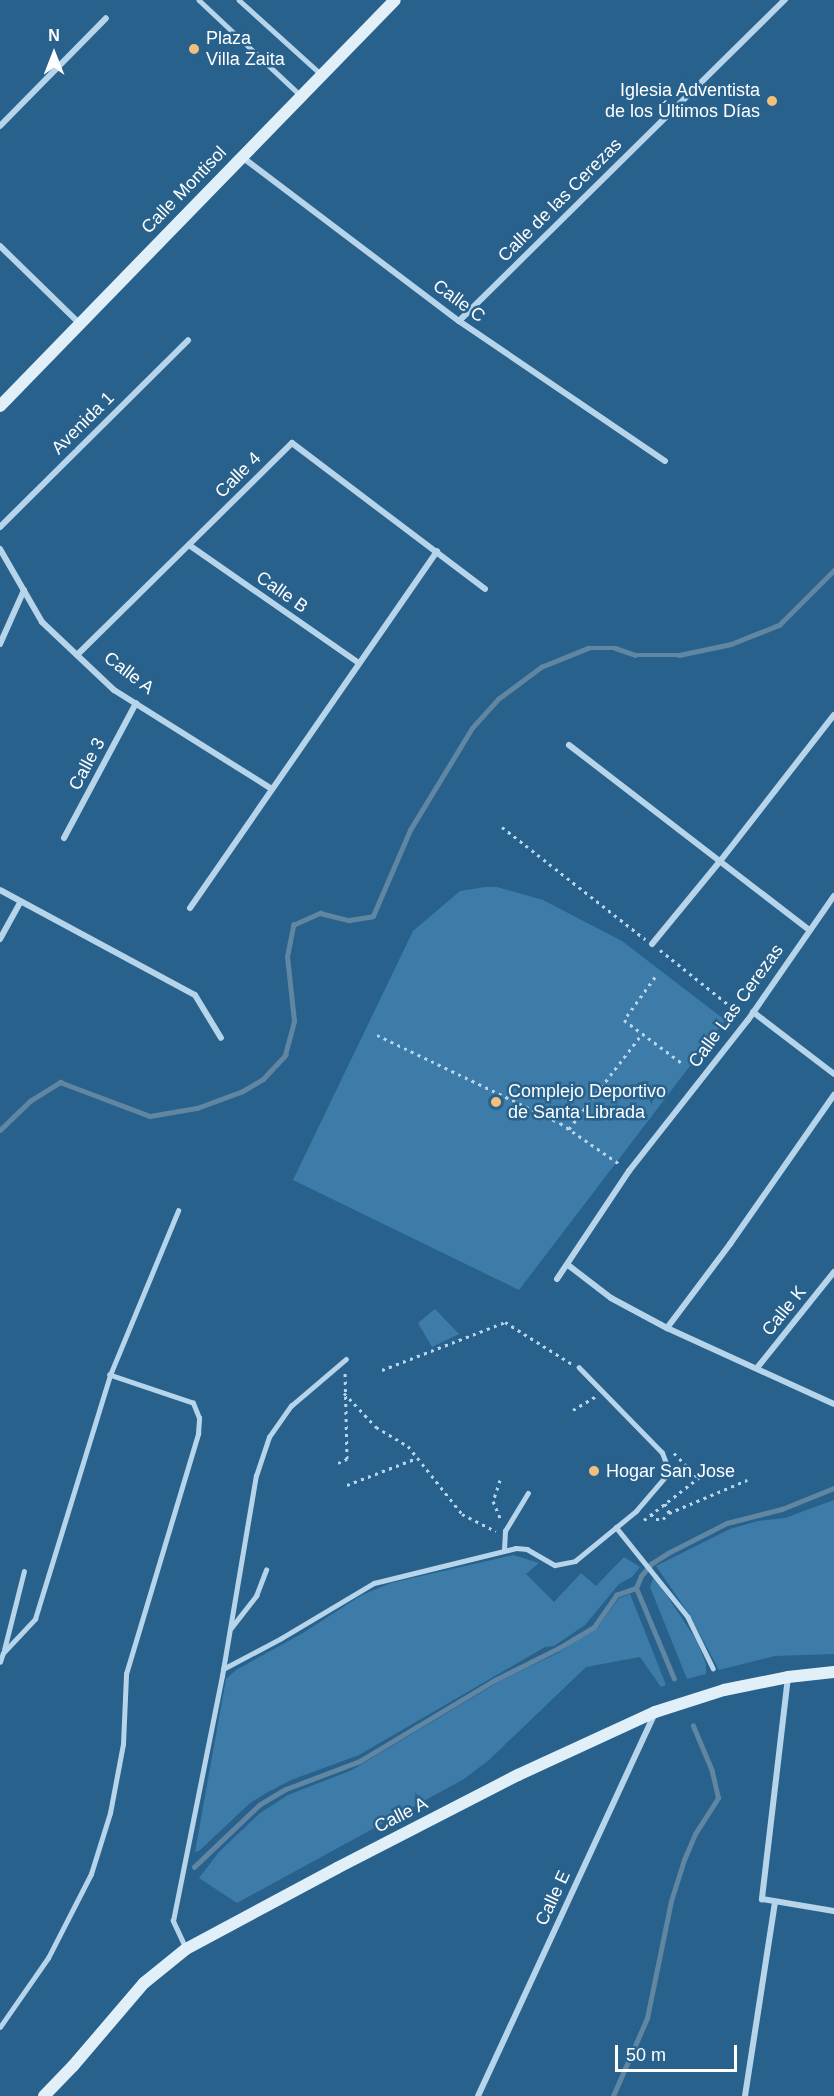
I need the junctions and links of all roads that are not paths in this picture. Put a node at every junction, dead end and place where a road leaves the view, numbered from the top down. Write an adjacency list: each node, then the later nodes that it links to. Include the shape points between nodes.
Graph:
1 (199, 0): 7 (lane)
2 (239, 0): 6 (lane)
3 (395, 0): 6 (street, Calle Montisol)
4 (785, 0): 11 (street, Calle de las Cerezas)
5 (106, 18): 8 (street)
6 (322, 75): 7 (street, Calle Montisol)
7 (301, 96): 9 (street, Calle Montisol)
8 (0, 126)
9 (242, 157): 11 (street, Calle C); 12 (street, Calle Montisol)
10 (0, 246): 12 (street)
11 (459, 321): 15 (street, Calle C)
12 (80, 324): 14 (street, Calle Montisol)
13 (188, 339): 16 (street, Avenida 1)
14 (0, 406)
15 (666, 461)
16 (0, 527)
17 (189, 545): 19 (street, Calle 4, via 292,443); 23 (street, Calle 4); 24 (street, Calle B)
18 (0, 549): 21 (street, Calle A)
19 (437, 551): 20 (street, Calle 4); 24 (street)
20 (485, 589)
21 (24, 590): 22 (street); 23 (street, Calle A, via 42,622)
22 (0, 644)
23 (77, 654): 25 (street, Calle A, via 114,690)
24 (359, 663): 28 (street)
25 (136, 703): 28 (street, Calle A); 29 (street, Calle 3)
26 (834, 715): 30 (street)
27 (569, 745): 30 (street)
28 (272, 789): 34 (street)
29 (64, 838)
30 (721, 860): 35 (street); 37 (street)
31 (0, 890): 33 (street)
32 (834, 896): 35 (street, Calle Las Cerezas)
33 (21, 901): 36 (street); 39 (street, via 195,995)
34 (190, 908)
35 (809, 930): 38 (street, Calle Las Cerezas)
36 (0, 939)
37 (652, 944)
38 (753, 1012): 40 (street); 43 (street, Calle Las Cerezas, via 629,1171)
39 (221, 1038)
40 (834, 1074)
41 (834, 1095): 48 (street)
42 (178, 1211): 52 (lane)
43 (568, 1264): 45 (street, Calle Las Cerezas); 48 (street, via 611,1298)
44 (834, 1272): 46 (street, Calle K)
45 (557, 1279)
46 (825, 1282): 47 (street); 51 (street, Calle K)
47 (834, 1286)
48 (667, 1328): 51 (street)
49 (346, 1359): 59 (lane, via 291,1406 269,1437 256,1476)
50 (579, 1368): 55 (lane, via 662,1453 667,1466 656,1490)
51 (757, 1368): 53 (street)
52 (110, 1376): 60 (lane, via 35,1619); 70 (lane, via 194,1403 199,1418 198,1434 126,1674 123,1744 110,1813 92,1874 48,1958)
53 (834, 1404)
54 (528, 1493): 56 (lane, via 506,1531)
55 (616, 1527): 56 (lane, via 575,1561 555,1565 527,1549); 62 (lane, via 688,1617)
56 (504, 1550): 63 (lane, via 374,1583)
57 (266, 1570): 59 (lane, via 256,1596)
58 (24, 1571): 60 (lane)
59 (230, 1630): 63 (lane)
60 (3, 1653): 61 (lane)
61 (0, 1662)
62 (713, 1668)
63 (223, 1669): 69 (lane, via 173,1921)
64 (834, 1672): 65 (street, Calle A)
65 (788, 1677): 66 (street, Calle A, via 724,1690); 67 (street, via 762,1899)
66 (655, 1712): 69 (street, Calle A, via 518,1775); 73 (street, Calle E)
67 (775, 1902): 68 (street); 71 (street)
68 (834, 1911)
69 (186, 1949): 72 (street, Calle A, via 144,1983)
70 (0, 2027)
71 (745, 2095): 74 (street)
72 (44, 2096)
73 (478, 2096)
74 (753, 2096)

